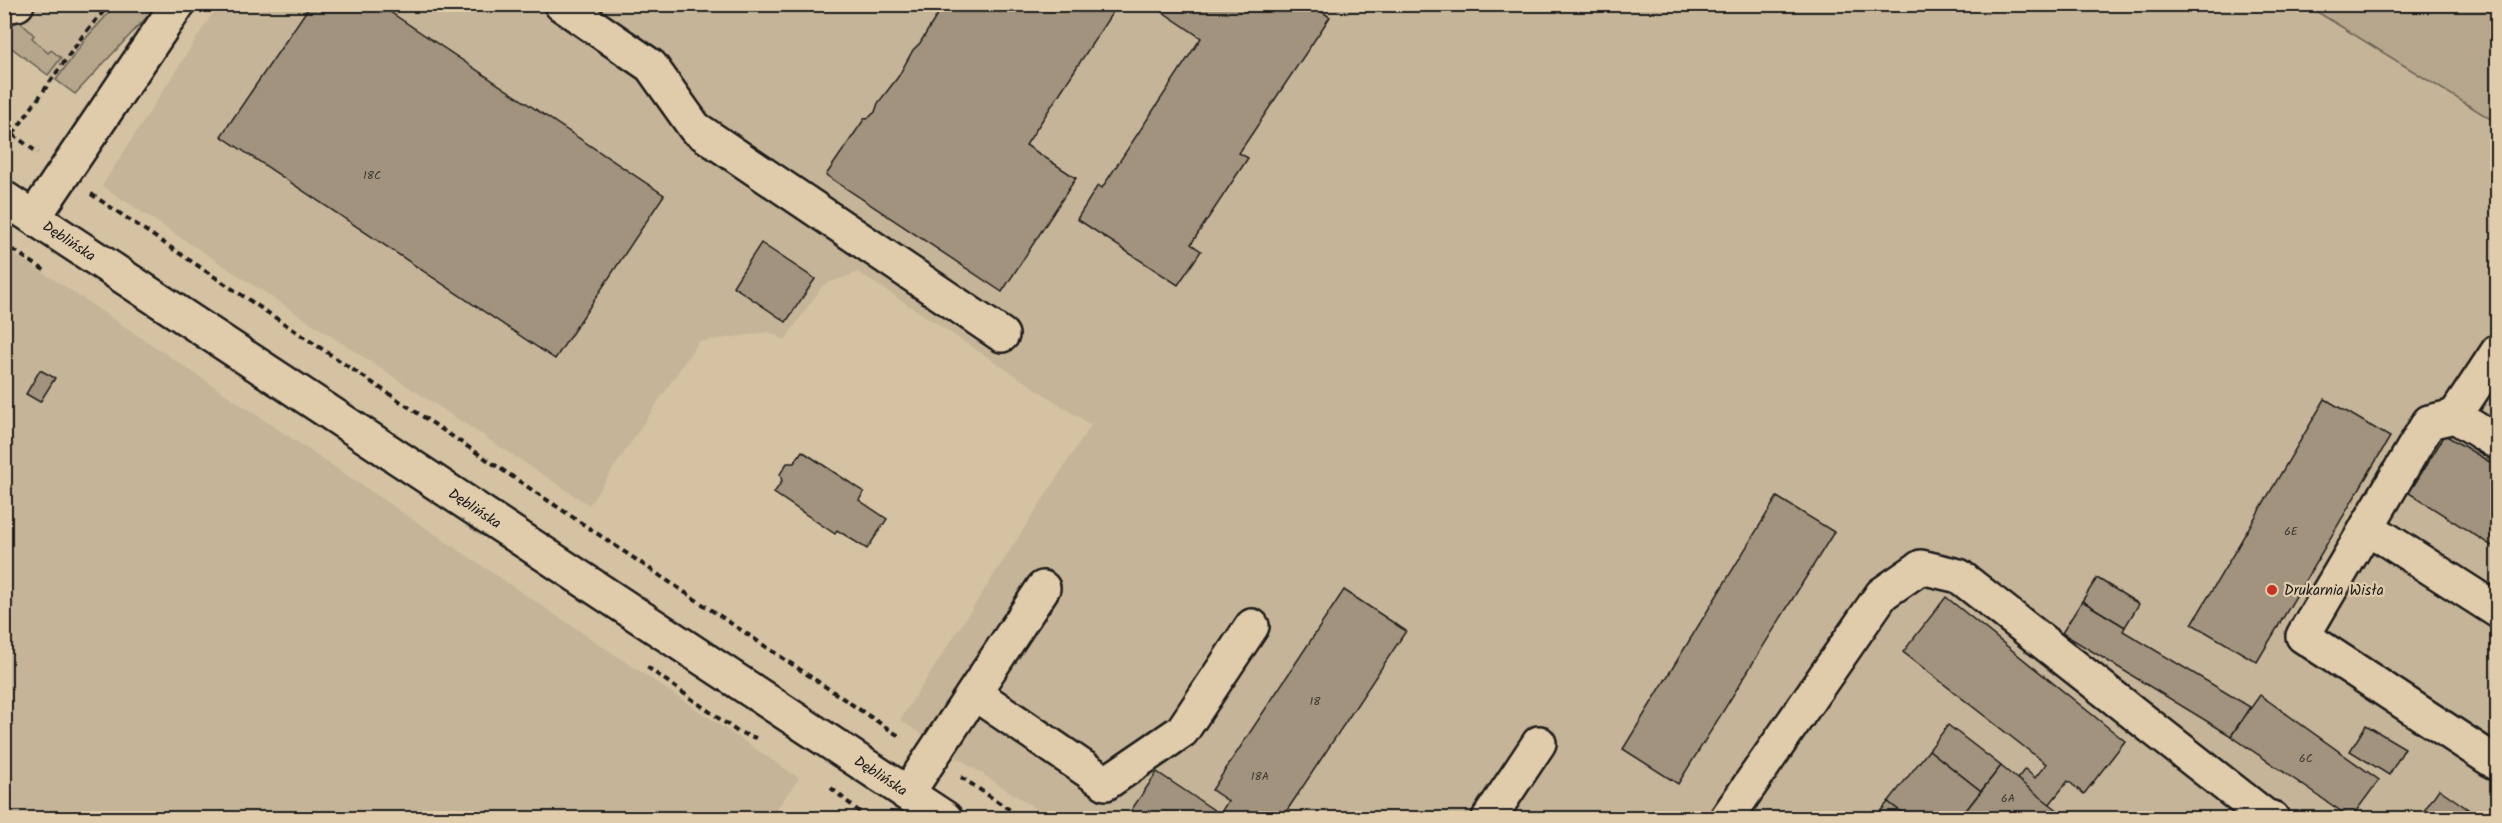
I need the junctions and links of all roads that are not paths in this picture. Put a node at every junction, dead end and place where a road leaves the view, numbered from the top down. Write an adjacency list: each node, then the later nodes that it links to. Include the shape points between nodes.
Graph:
1 (17, 4): 4 (main road)
2 (178, 4): 6 (main road)
3 (561, 4): 7 (main road, via 651,66 695,128)
4 (4, 6)
5 (5, 197): 6 (main road, Dęblińska)
6 (34, 217): 18 (main road, Dęblińska)
7 (1002, 335)
8 (2498, 351): 9 (main road)
9 (2455, 416): 10 (main road); 11 (main road, via 2429,422)
10 (2498, 443)
11 (2367, 527): 13 (main road); 17 (main road, via 2303,636)
12 (1043, 588): 15 (main road)
13 (2498, 610)
14 (1252, 626): 15 (main road, via 1182,731 1106,783)
15 (974, 693): 18 (main road)
16 (1539, 743): 20 (main road)
17 (2498, 764)
18 (907, 794): 19 (main road, Dęblińska)
19 (945, 819)
20 (1489, 819)
21 (1727, 819): 22 (main road, via 1882,594 1921,567 1959,576)
22 (2272, 819)

